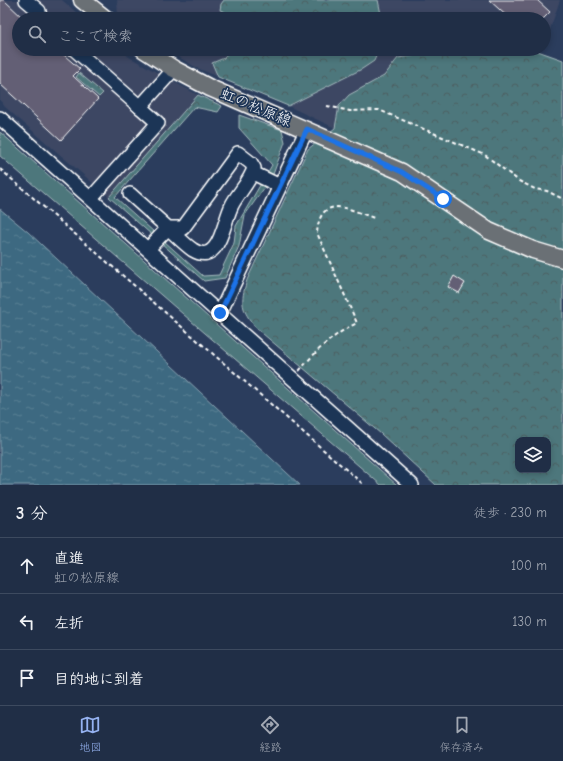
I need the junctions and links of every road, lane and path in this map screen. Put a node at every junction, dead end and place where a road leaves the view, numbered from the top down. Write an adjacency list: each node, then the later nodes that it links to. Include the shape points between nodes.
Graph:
1 (26, 0): 3 (street)
2 (87, 2): 4 (main road)
3 (40, 10)
4 (98, 12)
5 (82, 56): 9 (street)
6 (154, 56): 7 (main road, 虹の松原線)
7 (174, 69): 9 (street); 11 (main road, 虹の松原線, via 210,88)
8 (327, 106): 17 (path, via 350,111 378,110 485,155 519,181)
9 (140, 107): 16 (street, via 158,123)
10 (0, 118): 16 (street)
11 (307, 129): 14 (street); 21 (main road, 虹の松原線, via 402,172 489,231 533,250)
12 (0, 169): 24 (path)
13 (253, 173): 14 (street); 19 (street, via 251,163 238,153 183,228); 19 (street, via 231,206 216,247 211,253 203,254 192,249)
14 (280, 186): 22 (street)
15 (130, 194): 19 (street)
16 (91, 198): 20 (street)
17 (563, 198)
18 (374, 218): 23 (path, via 334,207 324,211 318,220 317,233 356,323 338,333 318,350)
19 (168, 228): 20 (street)
20 (148, 249): 22 (street)
21 (563, 259)
22 (220, 313): 23 (street)
23 (293, 378): 25 (street)
24 (364, 485)
25 (412, 485)

